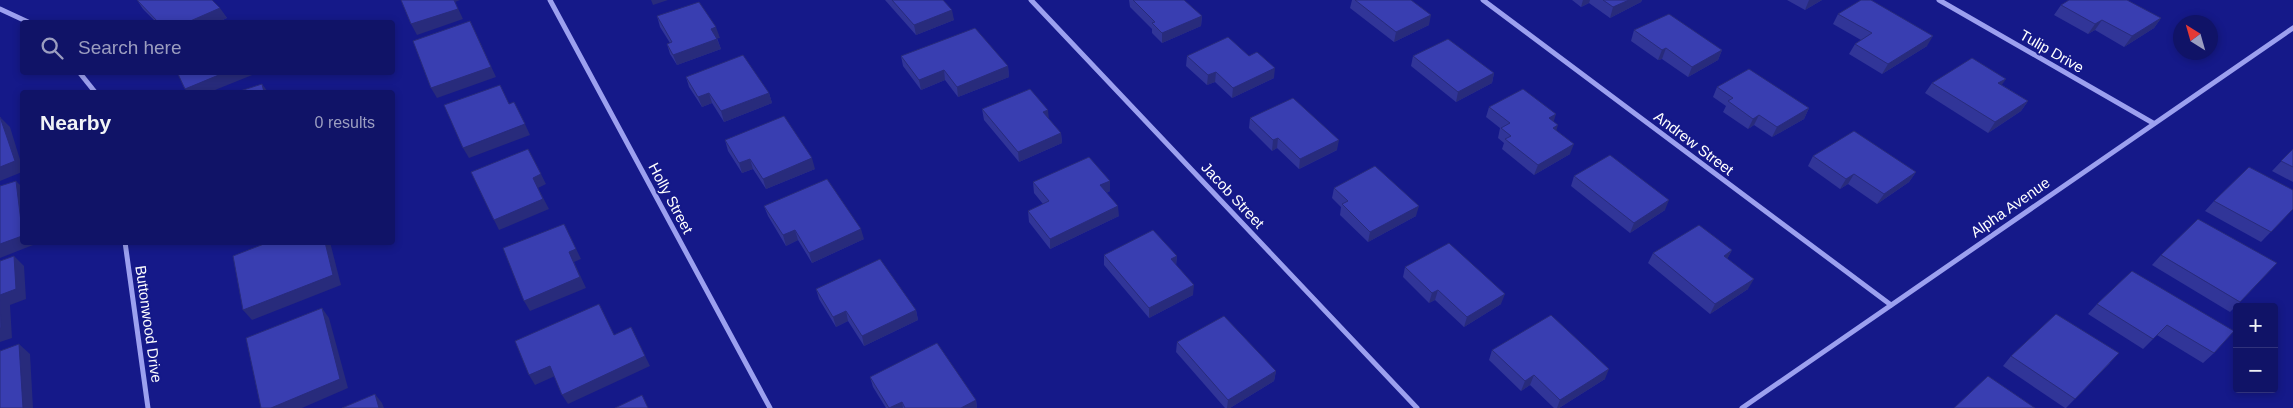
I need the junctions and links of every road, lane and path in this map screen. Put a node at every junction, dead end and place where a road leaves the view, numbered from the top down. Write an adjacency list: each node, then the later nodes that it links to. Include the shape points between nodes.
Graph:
1 (550, 0): 14 (street, Holly Street)
2 (1032, 0): 15 (street, Jacob Street)
3 (1483, 0): 12 (street, Andrew Street)
4 (1939, 0): 10 (street, Tulip Drive)
5 (0, 9): 6 (street)
6 (24, 20)
7 (2293, 28): 10 (street, Alpha Avenue)
8 (82, 75): 9 (street)
9 (94, 90)
10 (2153, 123): 12 (street, Alpha Avenue)
11 (125, 245): 13 (street, Buttonwood Drive)
12 (1890, 305): 16 (street, Alpha Avenue)
13 (148, 408)
14 (770, 408)
15 (1417, 408)
16 (1742, 408)

